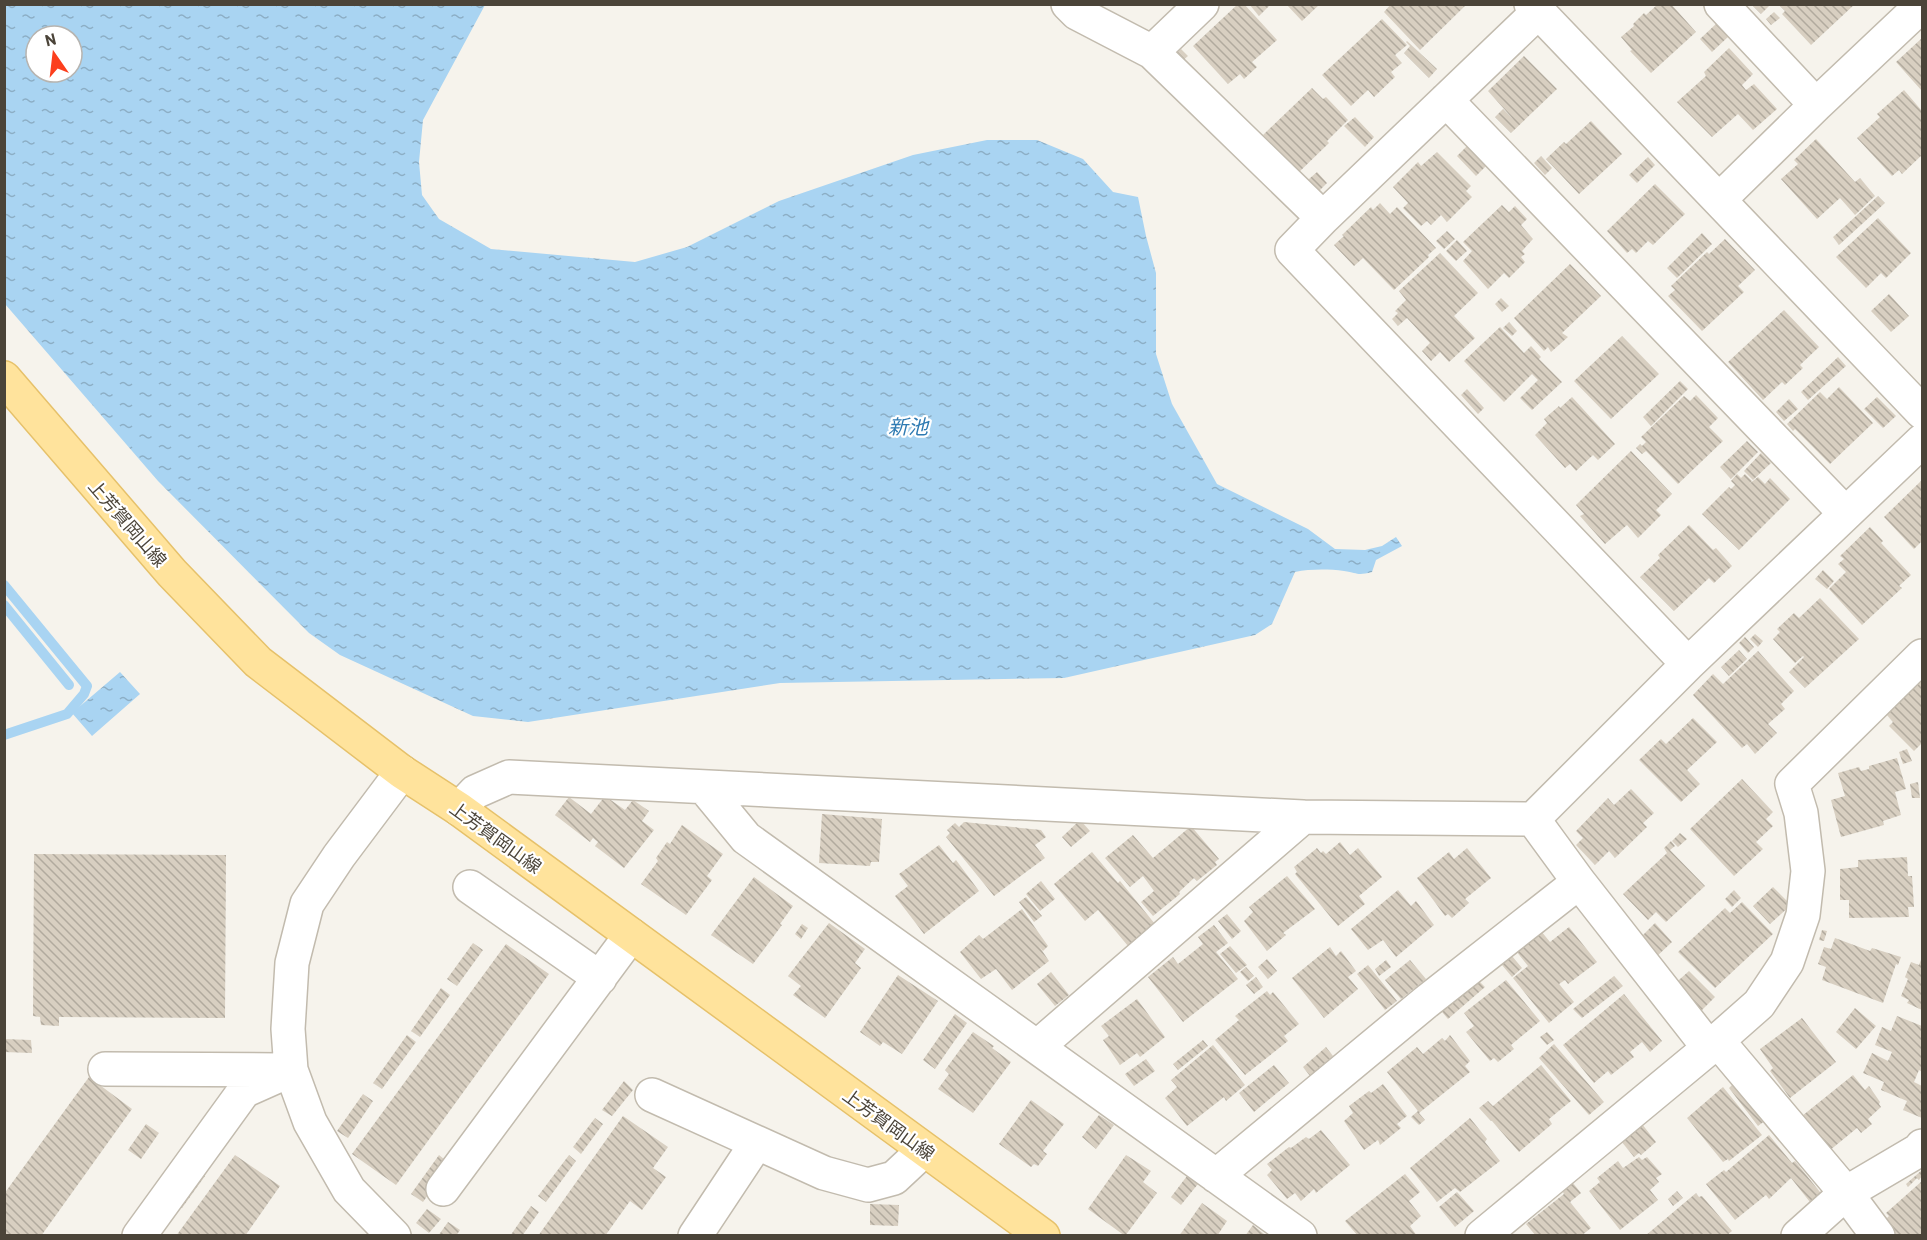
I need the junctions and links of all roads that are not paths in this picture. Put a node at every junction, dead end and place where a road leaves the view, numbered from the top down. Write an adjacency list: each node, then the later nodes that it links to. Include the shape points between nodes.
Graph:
1 (1068, 4): 6 (street, via 1077,13)
2 (1202, 4): 6 (street)
3 (1721, 4): 8 (street)
4 (1923, 5): 8 (street)
5 (1534, 8): 7 (street); 9 (street)
6 (1152, 52): 10 (street)
7 (1446, 100): 10 (street); 14 (street)
8 (1816, 105): 9 (street)
9 (1719, 200): 12 (street)
10 (1323, 218): 16 (street, via 1292,250)
11 (4, 378): 17 (main road, 上芳賀岡山線, via 172,573 258,662)
12 (1923, 412)
13 (1923, 441): 14 (street)
14 (1845, 513): 16 (street)
15 (1923, 656): 26 (street, via 1792,784 1801,813 1808,870 1803,915 1787,962 1759,1004)
16 (1688, 664): 21 (street)
17 (402, 772): 19 (main road, 上芳賀岡山線); 29 (street, via 307,904 292,963 288,1029)
18 (704, 787): 19 (street, via 509,777 475,792); 20 (street); 27 (street, via 746,838)
19 (459, 810): 24 (main road, 上芳賀岡山線)
20 (1303, 817): 21 (street); 27 (street)
21 (1533, 819): 22 (street)
22 (1579, 882): 26 (street); 34 (street, via 1426,1002)
23 (470, 887): 25 (street)
24 (631, 934): 25 (street); 33 (main road, 上芳賀岡山線)
25 (600, 978): 35 (street)
26 (1713, 1044): 36 (street); 42 (street)
27 (1037, 1047): 34 (street)
28 (105, 1069): 29 (street)
29 (291, 1070): 37 (street, via 244,1090); 38 (street, via 310,1122 350,1190)
30 (652, 1095): 31 (street)
31 (756, 1144): 33 (street, via 824,1173 868,1185 894,1178); 39 (street)
32 (1923, 1146): 36 (street)
33 (924, 1150): 40 (main road, 上芳賀岡山線)
34 (1216, 1176): 41 (street)
35 (443, 1189)
36 (1846, 1193): 43 (street); 44 (street)
37 (139, 1236)
38 (394, 1236)
39 (694, 1236)
40 (1043, 1236)
41 (1300, 1236)
42 (1482, 1236)
43 (1798, 1236)
44 (1878, 1236)

